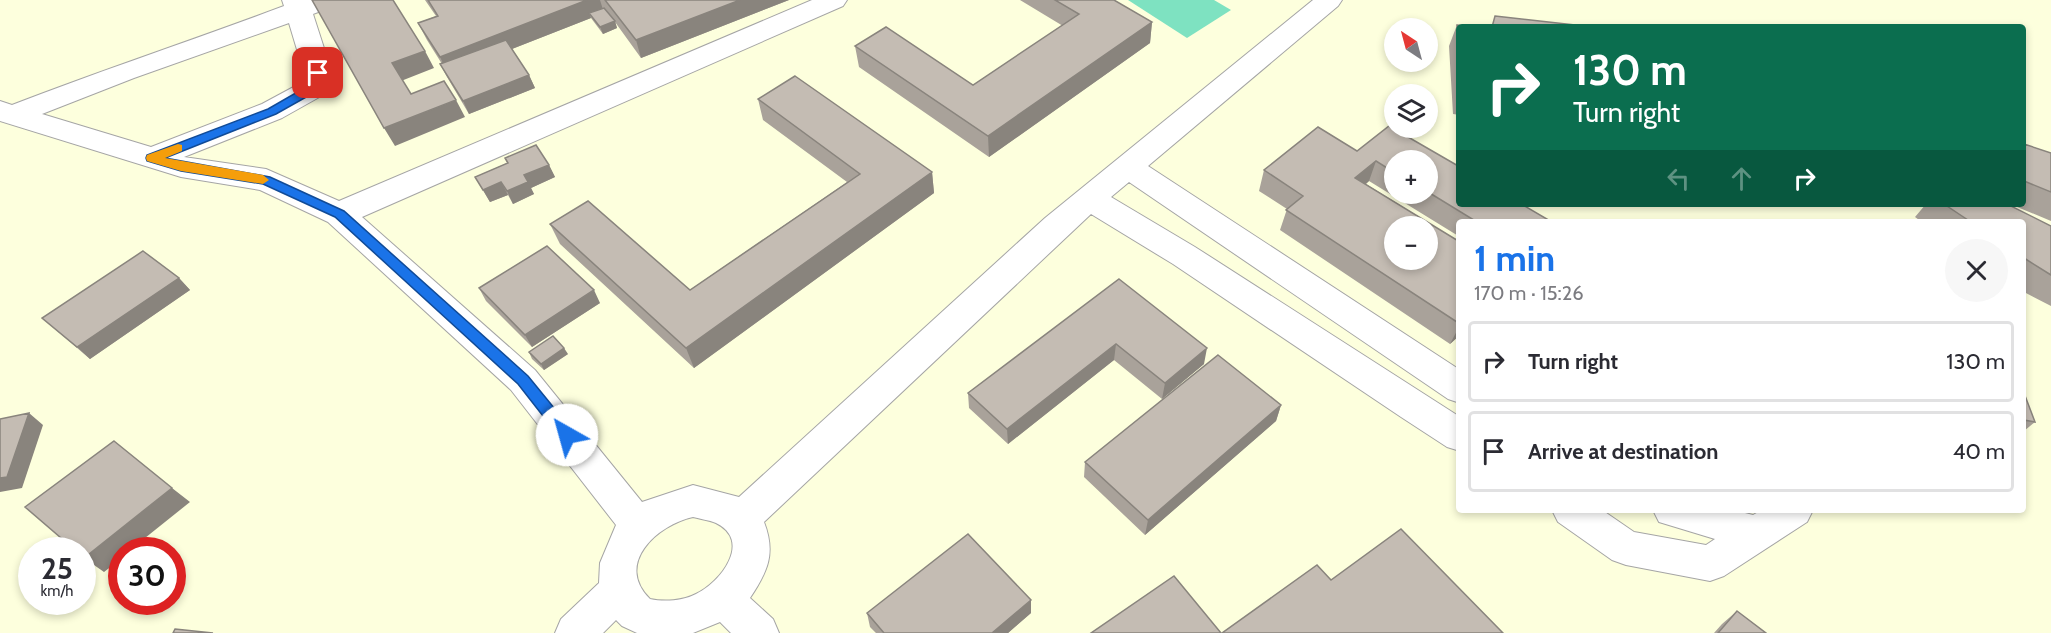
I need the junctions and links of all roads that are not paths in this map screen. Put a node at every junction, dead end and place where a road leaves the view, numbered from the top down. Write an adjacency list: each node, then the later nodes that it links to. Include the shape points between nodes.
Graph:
1 (325, 0): 4 (street)
2 (834, 0): 9 (street)
3 (1329, 0): 7 (street)
4 (297, 4): 5 (street, via 220,40); 6 (street, via 318,73 313,88 272,111)
5 (7, 112): 6 (street)
6 (152, 158): 9 (street, via 266,180)
7 (1128, 167): 8 (street); 10 (street)
8 (1089, 199): 12 (street, via 1140,228); 17 (street)
9 (339, 214): 18 (street, via 523,380)
10 (1421, 362): 11 (street); 12 (street)
11 (1456, 386)
12 (1389, 392): 13 (street)
13 (1456, 434)
14 (1575, 513): 19 (street, via 1626,548 1710,564)
15 (1683, 513): 19 (street)
16 (1790, 513): 19 (street)
17 (741, 519): 18 (street, via 720,506 693,501 655,513); 21 (street, via 753,550 750,569)
18 (639, 526): 20 (street, via 620,557 616,574)
19 (1758, 534)
20 (619, 590): 21 (street, via 629,606 645,618 664,623 708,615); 22 (street)
21 (727, 602): 23 (street)
22 (575, 633)
23 (759, 633)

